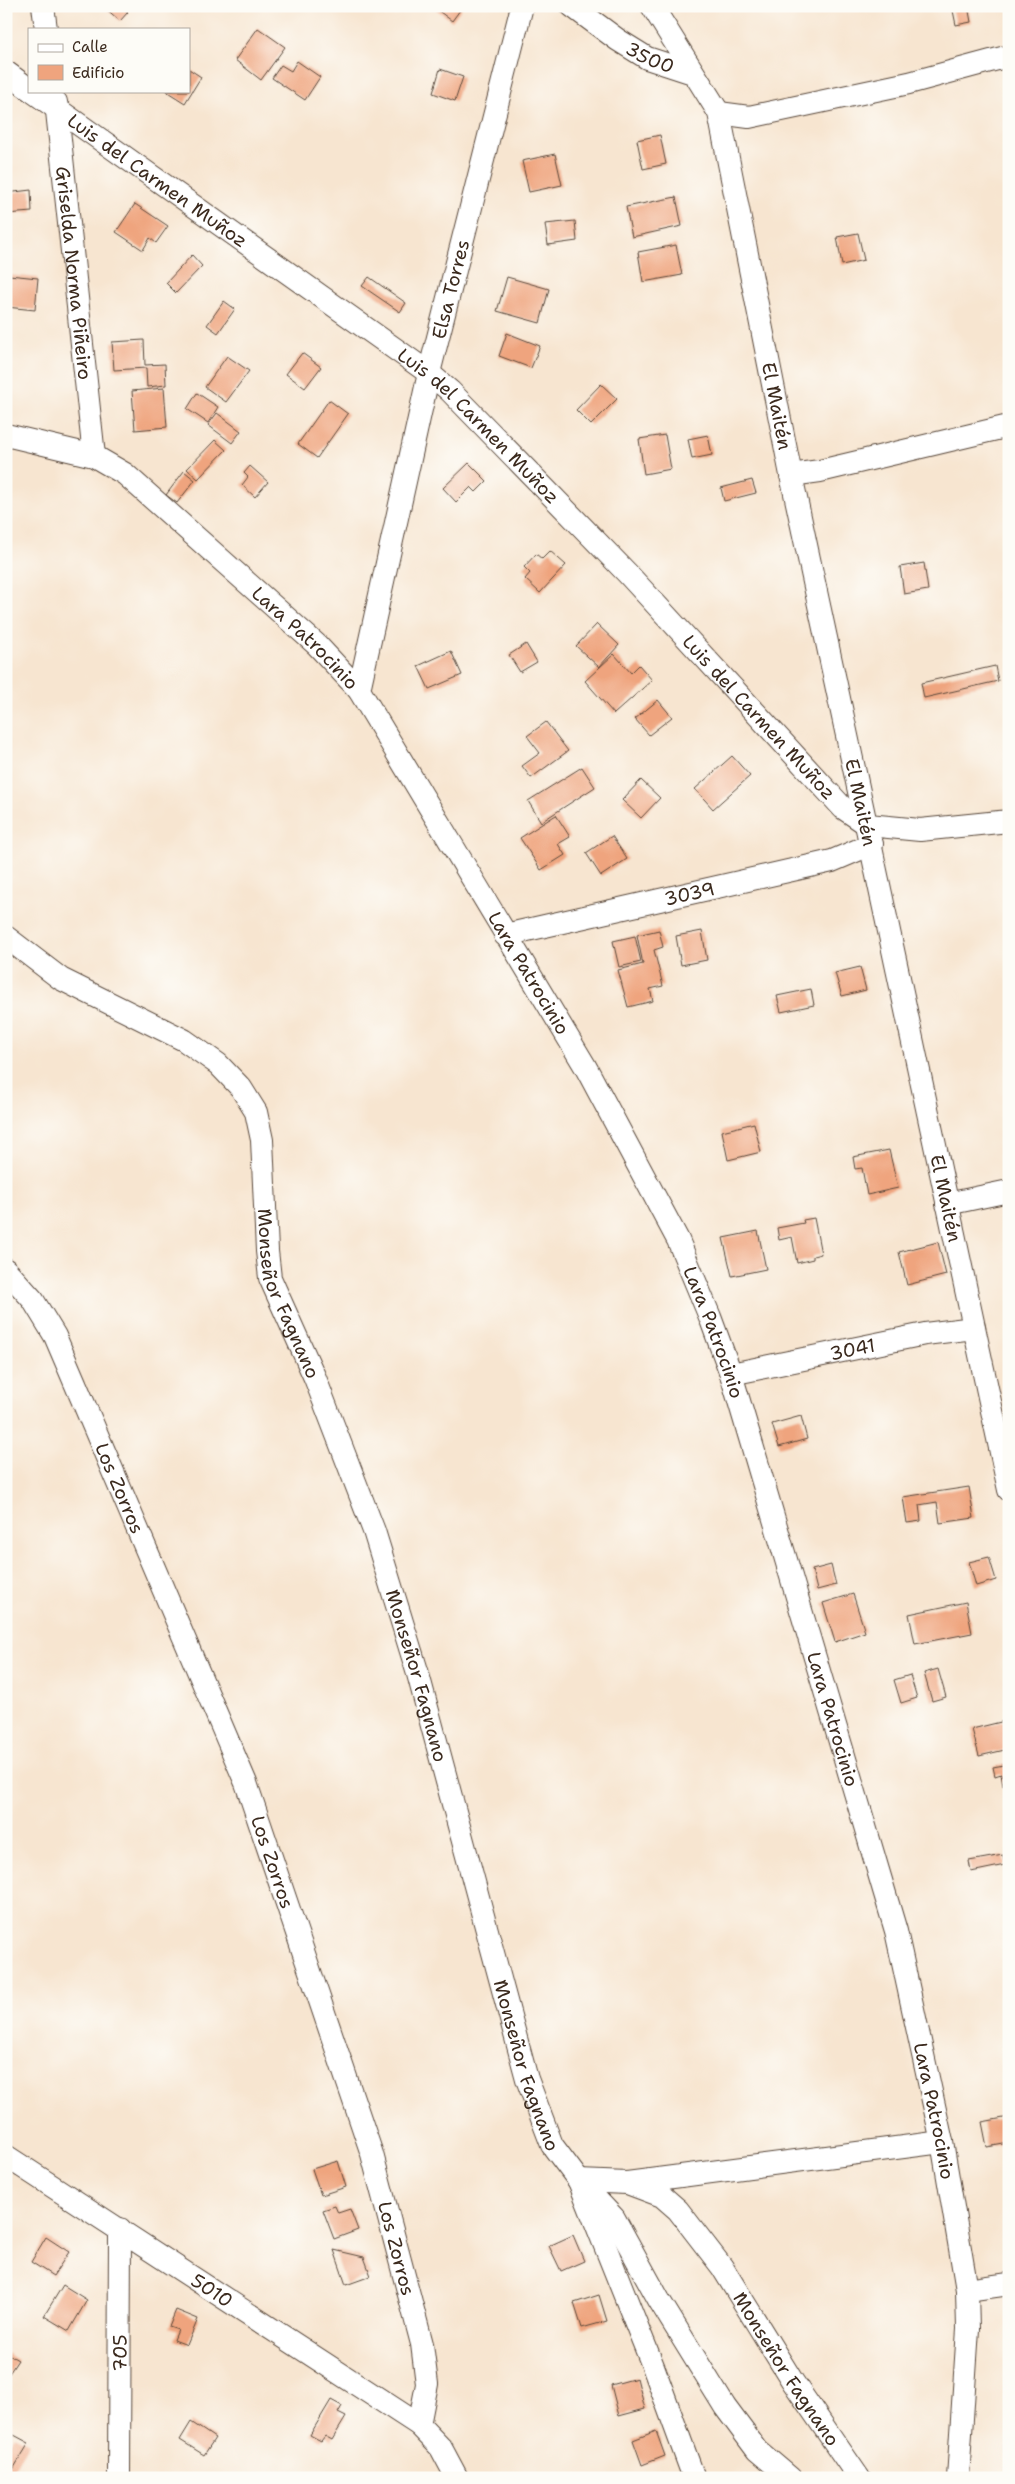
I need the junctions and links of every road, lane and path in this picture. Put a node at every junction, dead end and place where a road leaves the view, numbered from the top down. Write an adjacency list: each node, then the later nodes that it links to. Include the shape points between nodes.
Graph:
1 (43, 6): 5 (street)
2 (522, 6): 13 (street, Elsa Torres)
3 (572, 6): 8 (street, 3500, via 647,58)
4 (652, 6): 8 (street)
5 (46, 28)
6 (1009, 56): 12 (street, via 909,84 749,117)
7 (6, 72): 9 (street)
8 (693, 74): 12 (street, 3500)
9 (28, 88)
10 (34, 92): 11 (street, Luis del Carmen Muñoz)
11 (55, 101): 13 (street, Luis del Carmen Muñoz); 16 (street, Griselda Norma Piñeiro)
12 (719, 113): 17 (street, El Maitén)
13 (429, 372): 18 (street, Elsa Torres); 20 (street, Luis del Carmen Muñoz, via 627,573 825,790)
14 (1009, 426): 17 (street)
15 (6, 435): 16 (street, Lara Patrocinio)
16 (94, 456): 18 (street, Lara Patrocinio, via 132,481 317,645)
17 (791, 475): 20 (street, El Maitén)
18 (359, 690): 21 (street, Lara Patrocinio)
19 (1009, 821): 20 (street)
20 (870, 834): 21 (street, 3039, via 832,861); 24 (street, El Maitén)
21 (505, 935): 27 (street, Lara Patrocinio, via 585,1066 678,1240)
22 (6, 937): 32 (street, Monseñor Fagnano, via 61,979 184,1040 218,1064 241,1088 256,1112 262,1140 270,1278 315,1378 374,1531 418,1674 526,2079 552,2145)
23 (1009, 1191): 24 (street)
24 (947, 1204): 26 (street, El Maitén)
25 (6, 1270): 37 (street, Los Zorros, via 33,1300 55,1336 246,1783 372,2154 422,2344 427,2384)
26 (974, 1328): 27 (street, 3041, via 925,1334); 28 (street, El Maitén)
27 (731, 1374): 30 (street, Lara Patrocinio, via 896,1931)
28 (1006, 1469): 29 (street, El Maitén)
29 (1009, 1490)
30 (942, 2142): 33 (street); 36 (street, Lara Patrocinio)
31 (6, 2156): 34 (street, 5010)
32 (579, 2181): 33 (street); 40 (street); 41 (street, Monseñor Fagnano, via 614,2218 724,2407 757,2450)
33 (627, 2183): 42 (street, Monseñor Fagnano, via 662,2196 678,2210 722,2267 793,2382)
34 (120, 2229): 37 (street, 5010); 38 (street, 705)
35 (1009, 2284): 36 (street)
36 (967, 2290): 43 (street, Lara Patrocinio, via 968,2329)
37 (419, 2424): 39 (street, via 441,2448)
38 (120, 2478)
39 (457, 2478)
40 (694, 2478)
41 (790, 2478)
42 (859, 2478)
43 (958, 2478)

